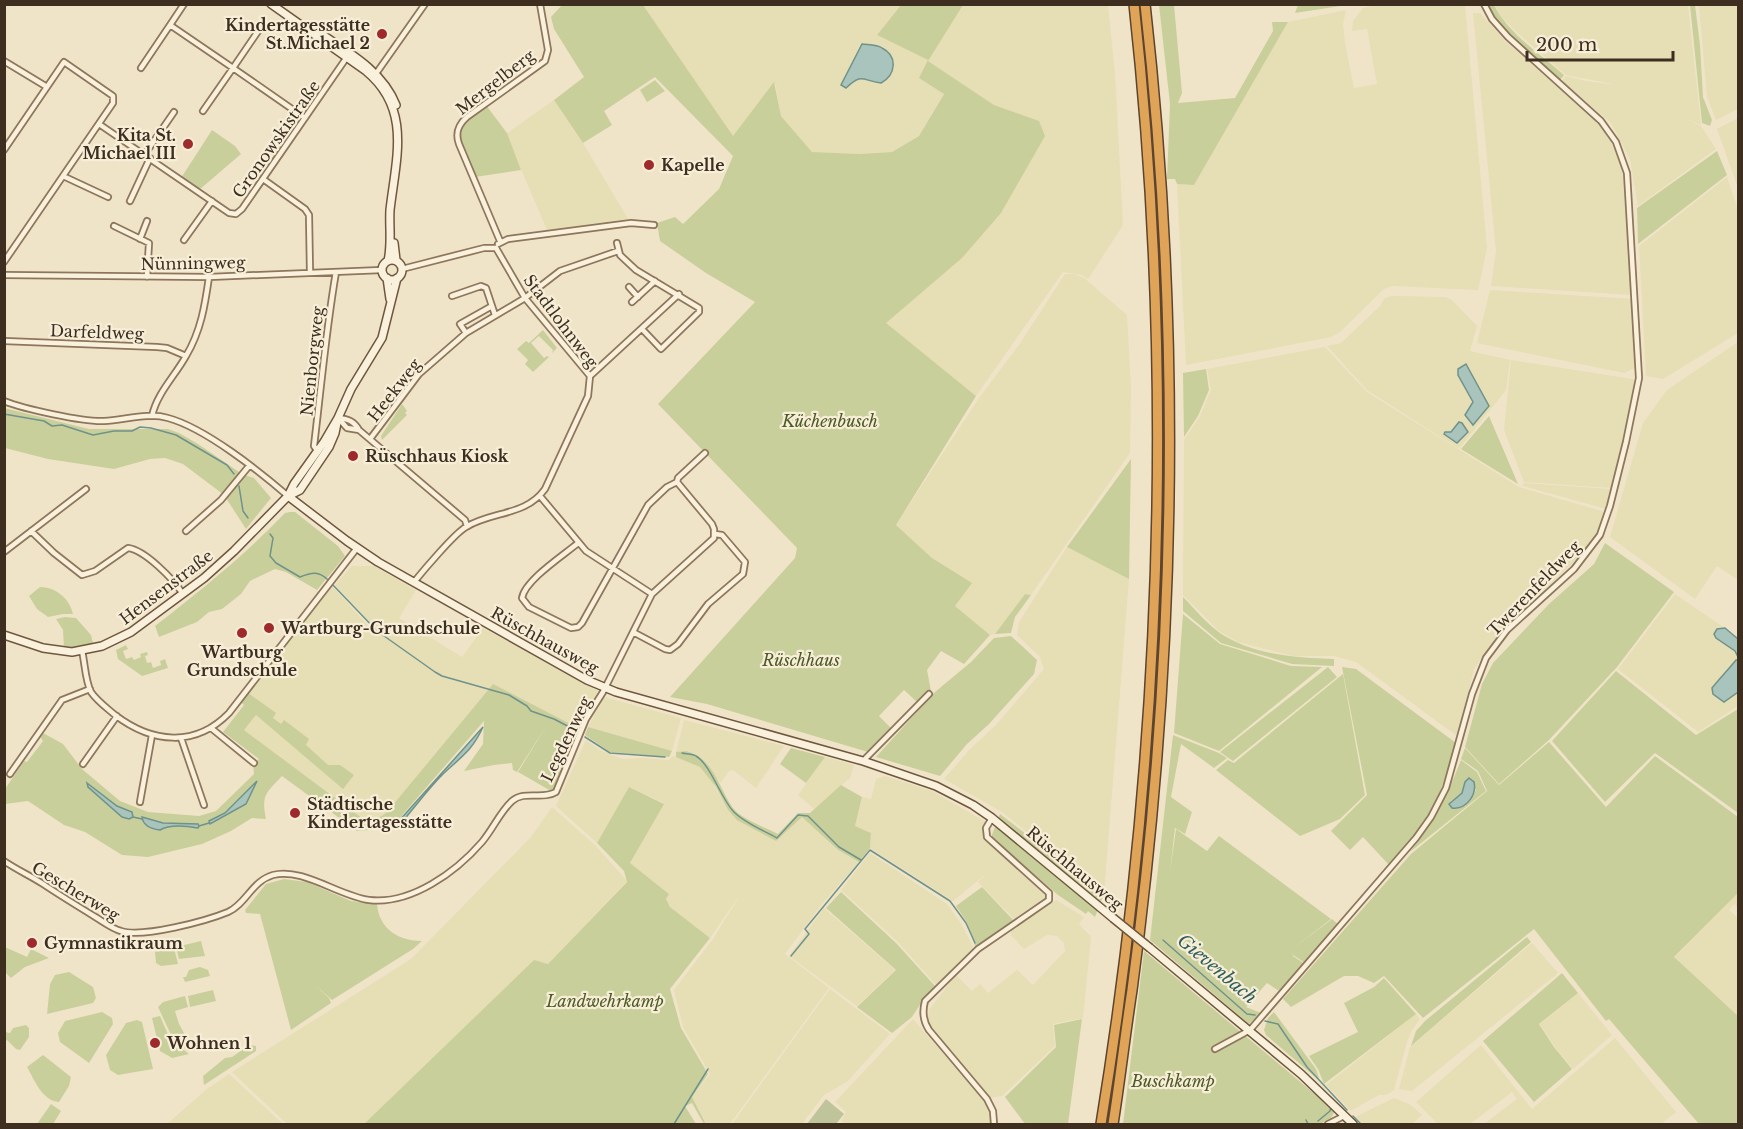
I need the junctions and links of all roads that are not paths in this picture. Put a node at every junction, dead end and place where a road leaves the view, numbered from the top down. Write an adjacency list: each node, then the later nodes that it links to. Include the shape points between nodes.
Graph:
1 (184, 4): 9 (street)
2 (425, 4): 14 (street)
3 (540, 4): 32 (street, Mergelberg, via 548,50 545,60 466,117 457,132)
4 (1134, 4): 107 (highway, via 1154,259 1157,386 1154,628 1131,912)
5 (1145, 4): 108 (highway, via 1164,248 1167,559 1152,812)
6 (1484, 4): 103 (street, Twerenfeldweg, via 1508,37 1601,121 1625,164 1639,352 1636,400 1600,535 1574,569 1507,630 1486,658 1449,779 1431,817)
7 (275, 5): 10 (main road)
8 (263, 24): 13 (street)
9 (170, 25): 12 (street); 13 (street)
10 (349, 55): 14 (main road); 18 (street, Gronowskistraße)
11 (4, 61): 15 (street)
12 (141, 68)
13 (233, 68): 16 (street); 18 (street)
14 (375, 75): 36 (main road, via 394,99 403,129)
15 (47, 87): 19 (street, via 64,62 70,66 112,96 113,103); 20 (street)
16 (203, 111)
17 (174, 112): 21 (street)
18 (305, 118): 23 (street, Gronowskistraße)
19 (99, 123): 21 (street, Gronowskistraße); 22 (street)
20 (4, 150)
21 (148, 156): 25 (street); 26 (street, Gronowskistraße)
22 (63, 176): 24 (street); 37 (street)
23 (263, 179): 26 (street, Gronowskistraße, via 236,214); 40 (street, via 309,215)
24 (108, 197)
25 (130, 201)
26 (212, 201): 31 (street, Gronowskistraße)
27 (147, 221): 30 (street)
28 (654, 225): 32 (street, via 613,225)
29 (114, 226): 30 (street)
30 (140, 239): 44 (street, via 150,243)
31 (184, 240)
32 (500, 241): 34 (street)
33 (618, 243): 35 (street)
34 (495, 248): 38 (street); 52 (street, Stadtlohnweg)
35 (618, 251): 47 (street, via 636,270); 52 (street, Heekweg, via 560,271)
36 (392, 261): 38 (main road); 39 (main road, via 384,264)
37 (4, 262)
38 (402, 269): 46 (main road)
39 (382, 270): 41 (street, Nünningweg); 45 (main road)
40 (310, 272): 41 (street, Nünningweg); 43 (street, Nünningweg)
41 (336, 272): 66 (street, Nienborgweg, via 314,446)
42 (4, 275): 44 (street, Nünningweg)
43 (209, 276): 44 (street, Nünningweg); 60 (street, via 201,326)
44 (147, 277)
45 (387, 278): 46 (main road); 54 (main road)
46 (397, 278): 54 (main road)
47 (656, 281): 49 (street); 51 (street)
48 (629, 287): 51 (street)
49 (679, 294): 57 (street); 57 (street, via 699,312 661,349)
50 (452, 296): 55 (street, via 481,286 486,288)
51 (638, 297): 53 (street)
52 (525, 298): 56 (street, Heekweg); 61 (street, Stadtlohnweg)
53 (633, 302)
54 (391, 304): 64 (main road, via 382,338)
55 (492, 306): 56 (street); 58 (street, Heekweg, via 460,324)
56 (495, 315): 58 (street, Heekweg)
57 (642, 329): 61 (street)
58 (466, 333): 65 (street, Heekweg, via 419,374)
59 (4, 341): 60 (street, Darfeldweg, via 157,347)
60 (186, 357): 63 (street, via 154,405)
61 (590, 376): 72 (street, Stadtlohnweg, via 588,396)
62 (4, 400): 63 (street, Rüschhausweg, via 89,420)
63 (152, 416): 68 (street, Rüschhausweg, via 183,424)
64 (338, 418): 65 (street, Heekweg, via 349,419); 66 (main road); 71 (main road, via 320,462 300,490)
65 (370, 439): 73 (street, Heekweg, via 465,520)
66 (318, 452): 71 (main road)
67 (705, 453): 69 (street)
68 (249, 466): 71 (street, Rüschhausweg); 75 (street, via 222,500)
69 (676, 482): 76 (street, via 712,524); 80 (street, via 648,505)
70 (86, 489): 74 (street)
71 (288, 496): 78 (main road, Rüschhausweg); 82 (main road, Hensenstraße, via 234,551)
72 (540, 496): 73 (street, via 519,509); 77 (street)
73 (467, 526): 81 (street)
74 (31, 531): 79 (street); 82 (street, via 82,575 94,572 128,548 135,549 169,576)
75 (186, 531)
76 (715, 534): 83 (street, Legdenweg); 84 (street, via 722,535 745,562 743,574 708,604 670,650)
77 (578, 543): 80 (street); 80 (street, via 527,587 522,598 529,607 571,628 578,627)
78 (357, 548): 81 (main road, Rüschhausweg); 91 (street, via 229,713)
79 (4, 552)
80 (612, 569): 83 (street)
81 (414, 582): 87 (main road, Rüschhausweg, via 559,666)
82 (183, 594): 86 (main road, Hensenstraße, via 121,638)
83 (652, 594): 84 (street, Legdenweg)
84 (633, 632): 87 (street, Legdenweg)
85 (4, 635): 86 (main road, Hensenstraße, via 50,650)
86 (82, 651): 88 (street)
87 (605, 688): 94 (main road, Rüschhausweg); 102 (street, Legdenweg, via 582,728 555,792 514,800 467,857 416,891 371,900 303,877 280,874)
88 (90, 689): 90 (street); 97 (street, via 62,700)
89 (929, 694): 94 (street)
90 (117, 716): 92 (street); 95 (street)
91 (211, 728): 93 (street); 96 (street)
92 (152, 735): 93 (street); 98 (street)
93 (181, 738): 99 (street)
94 (863, 761): 100 (main road, Rüschhausweg, via 936,786)
95 (83, 764)
96 (254, 764)
97 (10, 774)
98 (140, 802)
99 (204, 805)
100 (992, 818): 103 (main road, Rüschhausweg, bridge); 106 (street, via 986,828 987,837 1049,893 1049,900 978,949 925,1001 923,1018 991,1105)
101 (4, 861): 102 (street, Gescherweg, via 115,929 132,933 148,933 231,911)
102 (266, 878)
103 (1250, 1030): 104 (street); 105 (main road, Rüschhausweg)
104 (1215, 1049)
105 (1344, 1116): 109 (street); 110 (main road, Rüschhausweg)
106 (994, 1125)
107 (1101, 1125)
108 (1113, 1125)
109 (1328, 1125)
110 (1353, 1125)

